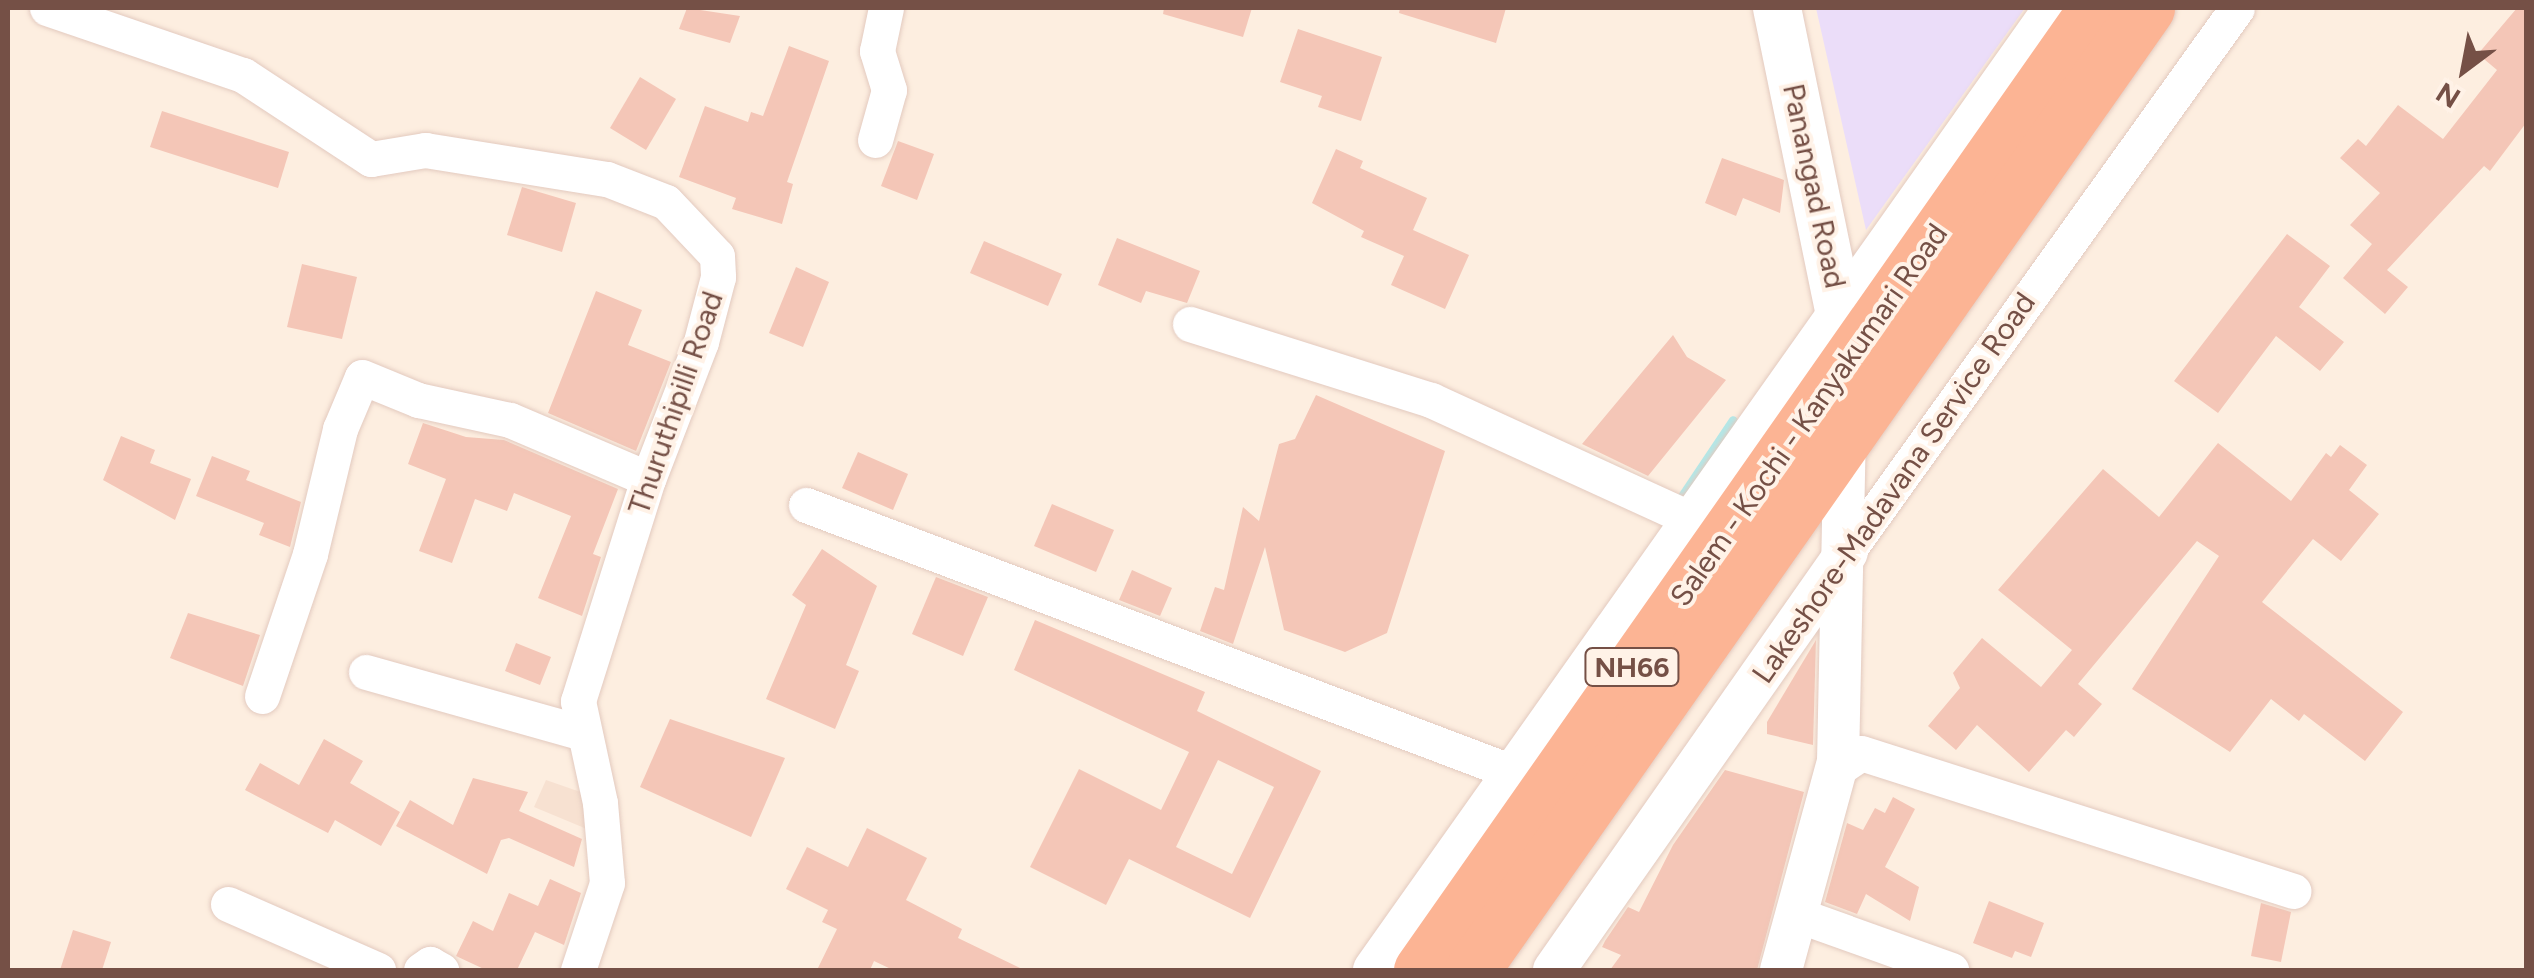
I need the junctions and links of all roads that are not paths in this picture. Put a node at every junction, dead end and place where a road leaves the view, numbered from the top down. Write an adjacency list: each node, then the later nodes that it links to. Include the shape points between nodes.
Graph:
1 (47, 8): 13 (street, Thuruthipilli Road, via 244,75 372,159 425,150 606,179 666,202 717,256 718,277 702,342)
2 (886, 8): 8 (street, via 877,51 889,90)
3 (1777, 8): 9 (main road, Panangad Road)
4 (2054, 8): 9 (street)
5 (2096, 8): 11 (highway, Salem - Kochi - Kanyakumari Road / NH66)
6 (2147, 8): 12 (highway, Salem - Kochi - Kanyakumari Road / NH66)
7 (2238, 8): 16 (street, Lakeshore-Madavana Service Road)
8 (875, 140)
9 (1839, 310): 11 (main road, Panangad Road); 15 (street)
10 (1190, 324): 15 (street, via 1430,400)
11 (1844, 364): 12 (highway); 30 (highway, Salem - Kochi - Kanyakumari Road / NH66)
12 (1845, 436): 16 (street); 31 (highway, Salem - Kochi - Kanyakumari Road / NH66)
13 (648, 479): 18 (street, via 510,420 418,400 362,377 340,429 310,554); 19 (street, Thuruthipilli Road, via 578,701)
14 (806, 504): 21 (street)
15 (1693, 520): 21 (street)
16 (1848, 552): 20 (street); 32 (street, Lakeshore-Madavana Service Road)
17 (366, 672): 19 (street)
18 (262, 696)
19 (583, 733): 28 (street, Thuruthipilli Road, via 600,803 606,883)
20 (1836, 770): 22 (street, via 1861,754); 24 (street)
21 (1515, 773): 29 (street)
22 (2292, 891)
23 (228, 904): 25 (street)
24 (1795, 914): 33 (street); 34 (street)
25 (378, 970)
26 (421, 970): 27 (street, via 430,964)
27 (441, 970)
28 (578, 970)
29 (1374, 970)
30 (1421, 970)
31 (1472, 970)
32 (1554, 970)
33 (1781, 970)
34 (1951, 970)

